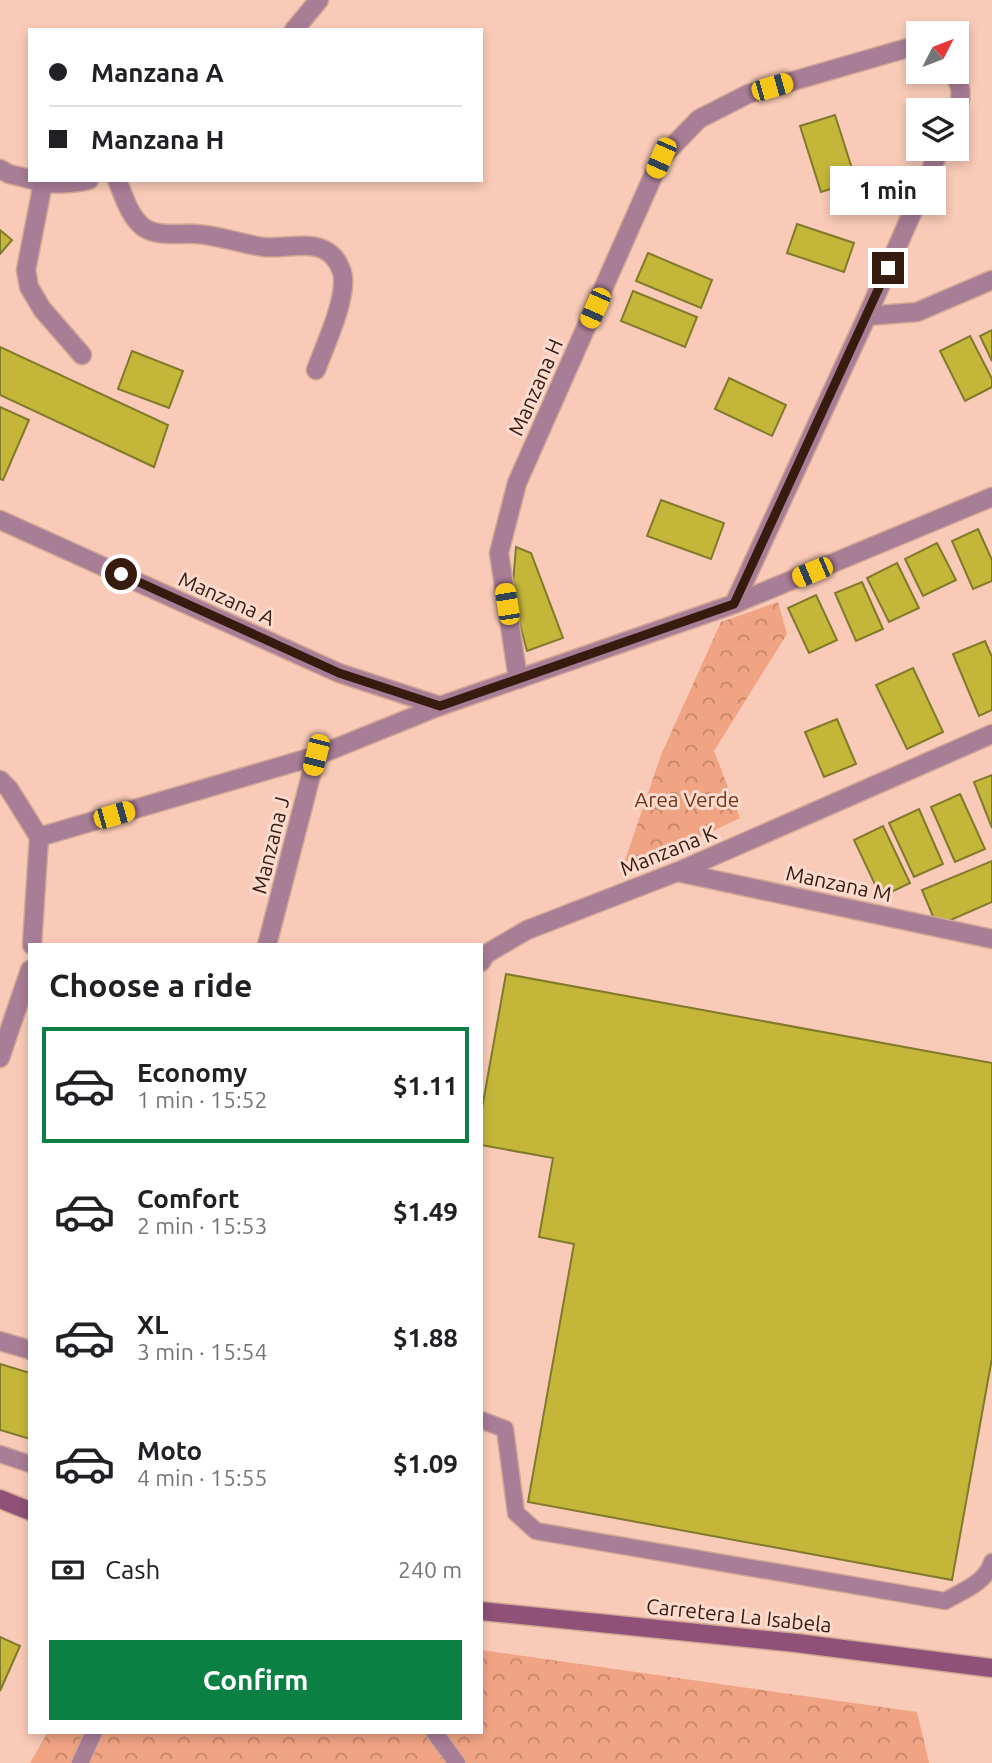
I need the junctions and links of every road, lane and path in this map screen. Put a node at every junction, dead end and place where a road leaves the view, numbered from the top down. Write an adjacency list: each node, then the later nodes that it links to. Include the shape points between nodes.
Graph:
1 (319, 0): 2 (street)
2 (296, 28)
3 (906, 48): 16 (street, Manzana H, via 748,94 699,119 661,158 517,483 499,553)
4 (935, 161): 10 (street)
5 (0, 169): 6 (street)
6 (28, 179)
7 (35, 182): 11 (street, via 26,270 29,288 41,309)
8 (118, 182): 12 (street, via 132,216 145,229 219,236 267,248 308,245 325,249 343,275 342,298)
9 (992, 280): 10 (street, via 917,312)
10 (867, 316): 15 (street)
11 (82, 355)
12 (316, 370)
13 (992, 497): 15 (street)
14 (0, 520): 17 (street, Manzana A, via 339,673)
15 (734, 604): 16 (street)
16 (518, 679): 17 (street)
17 (440, 706): 19 (street)
18 (992, 734): 22 (street, Manzana K)
19 (316, 755): 21 (street); 25 (street, Manzana J)
20 (0, 780): 21 (street)
21 (39, 837): 24 (street)
22 (677, 872): 23 (street, Manzana M); 26 (street, Manzana K, via 527,930)
23 (992, 939)
24 (32, 943)
25 (268, 943)
26 (483, 959)
27 (28, 976): 28 (street)
28 (0, 1058)
29 (0, 1342): 30 (street)
30 (28, 1349)
31 (483, 1421): 36 (lane, via 505,1429 516,1513 536,1531 945,1601 978,1583)
32 (0, 1454): 33 (lane)
33 (28, 1463)
34 (0, 1499): 35 (main road)
35 (28, 1510)
36 (992, 1562)
37 (483, 1611): 38 (main road, Carretera La Isabela)
38 (992, 1668)
39 (93, 1734): 41 (lane)
40 (435, 1734): 42 (lane)
41 (80, 1763)
42 (457, 1763)

